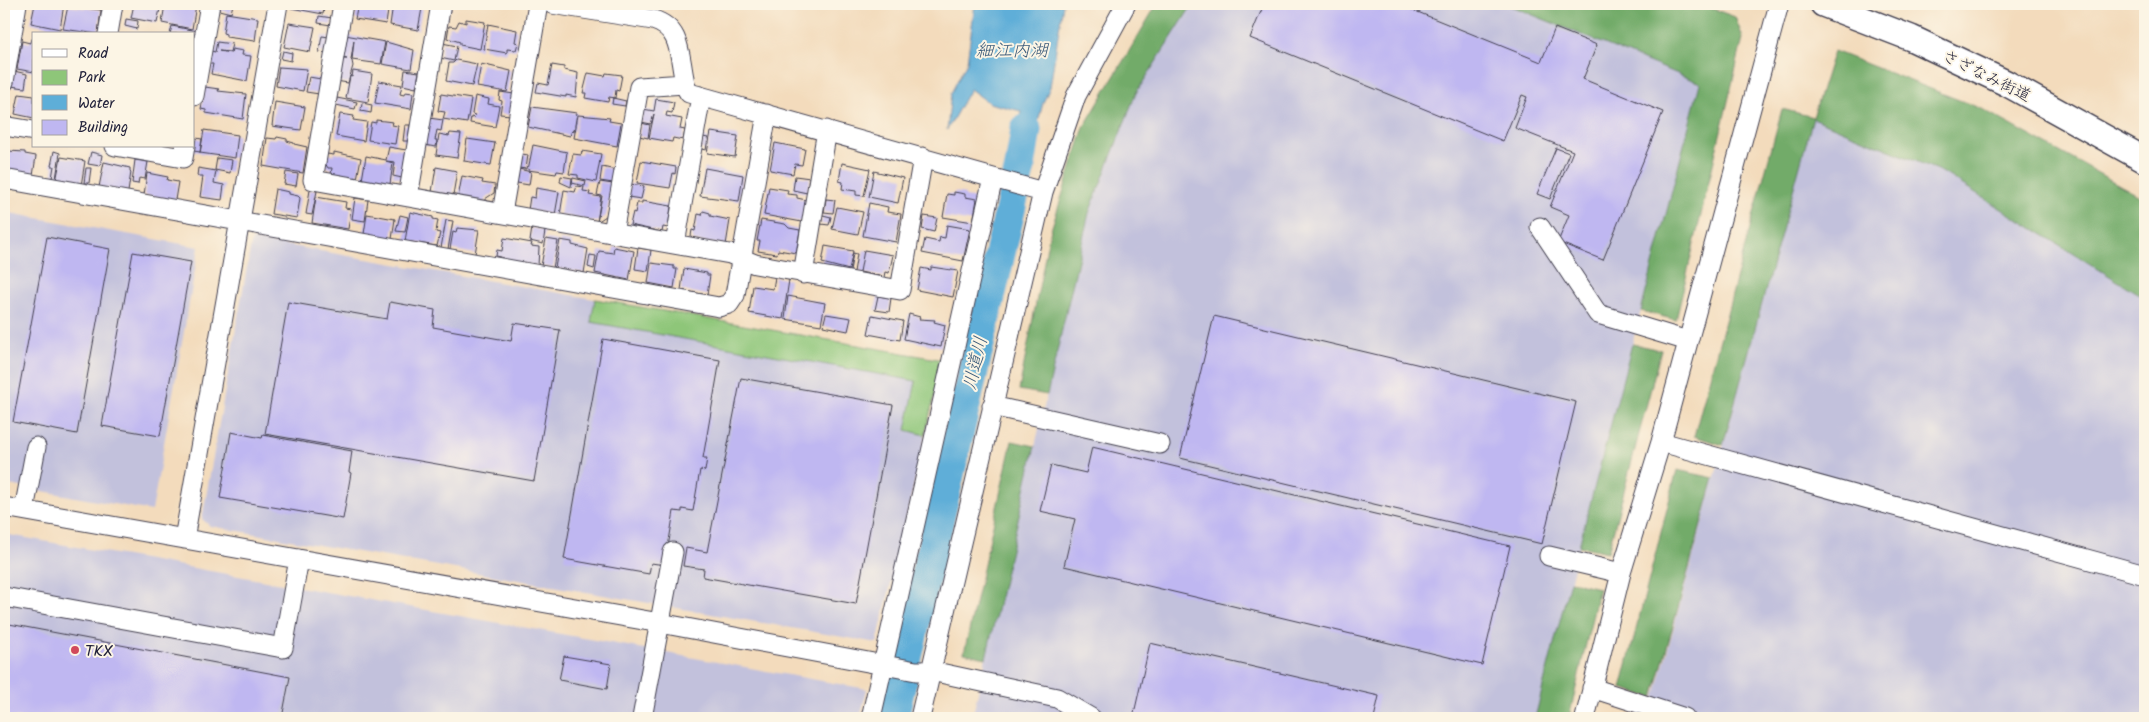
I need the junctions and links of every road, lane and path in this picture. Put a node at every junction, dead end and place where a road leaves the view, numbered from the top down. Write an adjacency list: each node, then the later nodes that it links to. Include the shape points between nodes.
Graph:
1 (17, 4): 13 (street)
2 (113, 4): 12 (street)
3 (210, 4): 15 (street)
4 (278, 4): 30 (street)
5 (343, 4): 28 (street, via 313,180)
6 (441, 4): 28 (street)
7 (538, 4): 29 (street)
8 (552, 4): 14 (street, via 662,24 677,40)
9 (1126, 4): 27 (street, via 1076,96)
10 (1780, 4): 36 (street)
11 (1823, 4): 24 (main road, さざなみ街道, via 1911,38 2006,83)
12 (108, 32)
13 (4, 82)
14 (685, 84): 16 (street, via 688,92); 32 (street, via 639,87)
15 (195, 90)
16 (701, 96): 17 (street); 33 (street)
17 (767, 114): 19 (street); 34 (street)
18 (4, 126): 20 (street)
19 (827, 130): 23 (street); 35 (street)
20 (32, 132)
21 (126, 148): 22 (street, via 183,158)
22 (185, 148)
23 (923, 157): 26 (street); 35 (street, via 900,290)
24 (2145, 160)
25 (4, 179): 30 (street)
26 (997, 179): 27 (street); 51 (street)
27 (1035, 190): 37 (street)
28 (408, 197): 29 (street)
29 (502, 213): 32 (street)
30 (239, 221): 34 (street, via 720,307 729,304 735,296); 43 (street)
31 (1540, 227): 36 (street, via 1598,314)
32 (613, 233): 33 (street)
33 (675, 244): 34 (street)
34 (742, 259): 35 (street)
35 (803, 274)
36 (1688, 341): 38 (street)
37 (992, 406): 39 (street); 52 (street)
38 (1661, 442): 47 (street); 48 (street)
39 (1160, 444)
40 (36, 447): 42 (street)
41 (4, 507): 42 (street)
42 (24, 510): 43 (street)
43 (184, 539): 46 (street)
44 (673, 552): 50 (street)
45 (1549, 556): 47 (street)
46 (299, 559): 49 (street, via 283,648); 50 (street)
47 (1621, 573): 53 (street)
48 (2145, 574)
49 (4, 597)
50 (660, 623): 51 (street); 54 (street)
51 (886, 664): 52 (street); 55 (street)
52 (924, 671): 56 (street); 57 (street, via 1057,698)
53 (1592, 688): 58 (street); 59 (street)
54 (642, 718)
55 (871, 718)
56 (920, 718)
57 (1091, 718)
58 (1585, 718)
59 (1685, 718)

